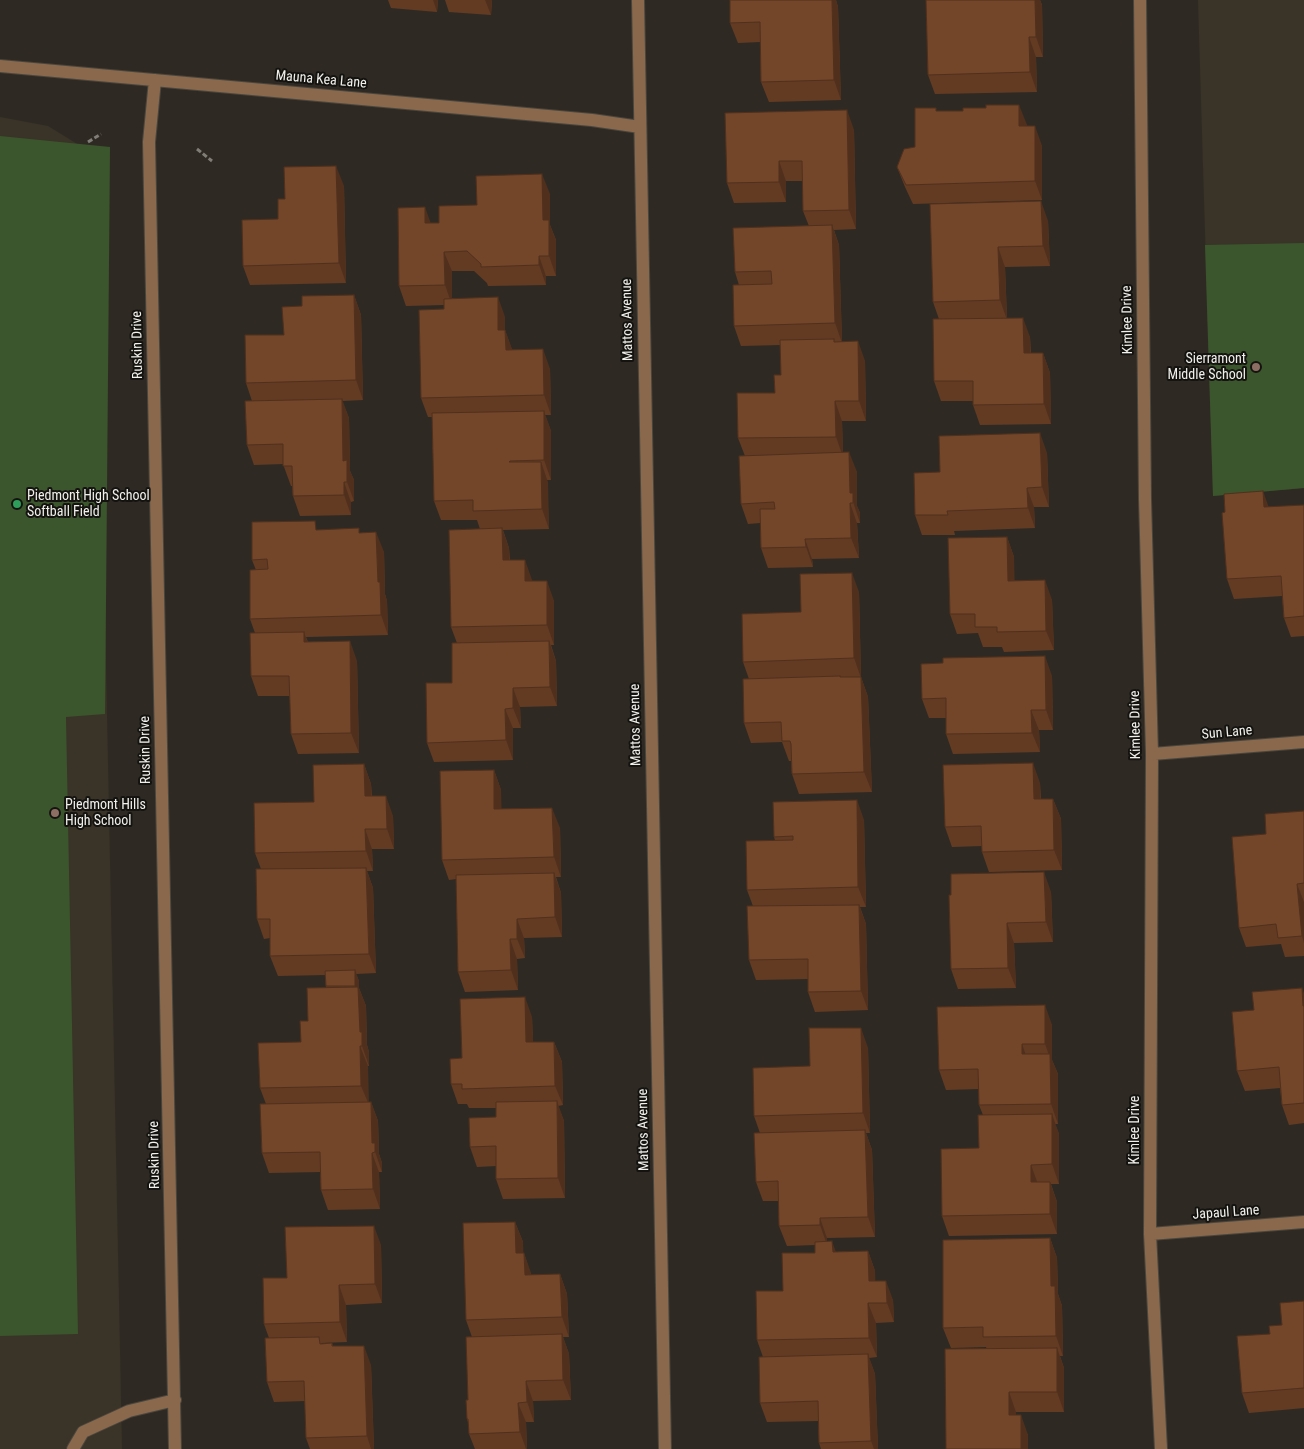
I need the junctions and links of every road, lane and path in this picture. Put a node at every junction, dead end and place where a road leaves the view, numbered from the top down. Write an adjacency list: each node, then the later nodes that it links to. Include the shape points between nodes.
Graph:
1 (638, 0): 5 (street, Mattos Avenue)
2 (1140, 0): 11 (street, Kimlee Drive, via 1145,499)
3 (0, 66): 4 (street, Mauna Kea Lane)
4 (155, 80): 5 (street, Mauna Kea Lane); 14 (street, Ruskin Drive, via 149,142)
5 (640, 127): 17 (street, Mattos Avenue)
6 (101, 134): 7 (path)
7 (88, 142)
8 (197, 149): 9 (path)
9 (212, 161)
10 (1304, 742): 11 (street, Sun Lane)
11 (1152, 754): 13 (street, Kimlee Drive)
12 (1304, 1222): 13 (street, Japaul Lane)
13 (1150, 1234): 18 (street, Kimlee Drive)
14 (174, 1400): 15 (street, via 129,1411 83,1432); 16 (street, Ruskin Drive)
15 (73, 1449)
16 (175, 1449)
17 (665, 1449)
18 (1161, 1449)

